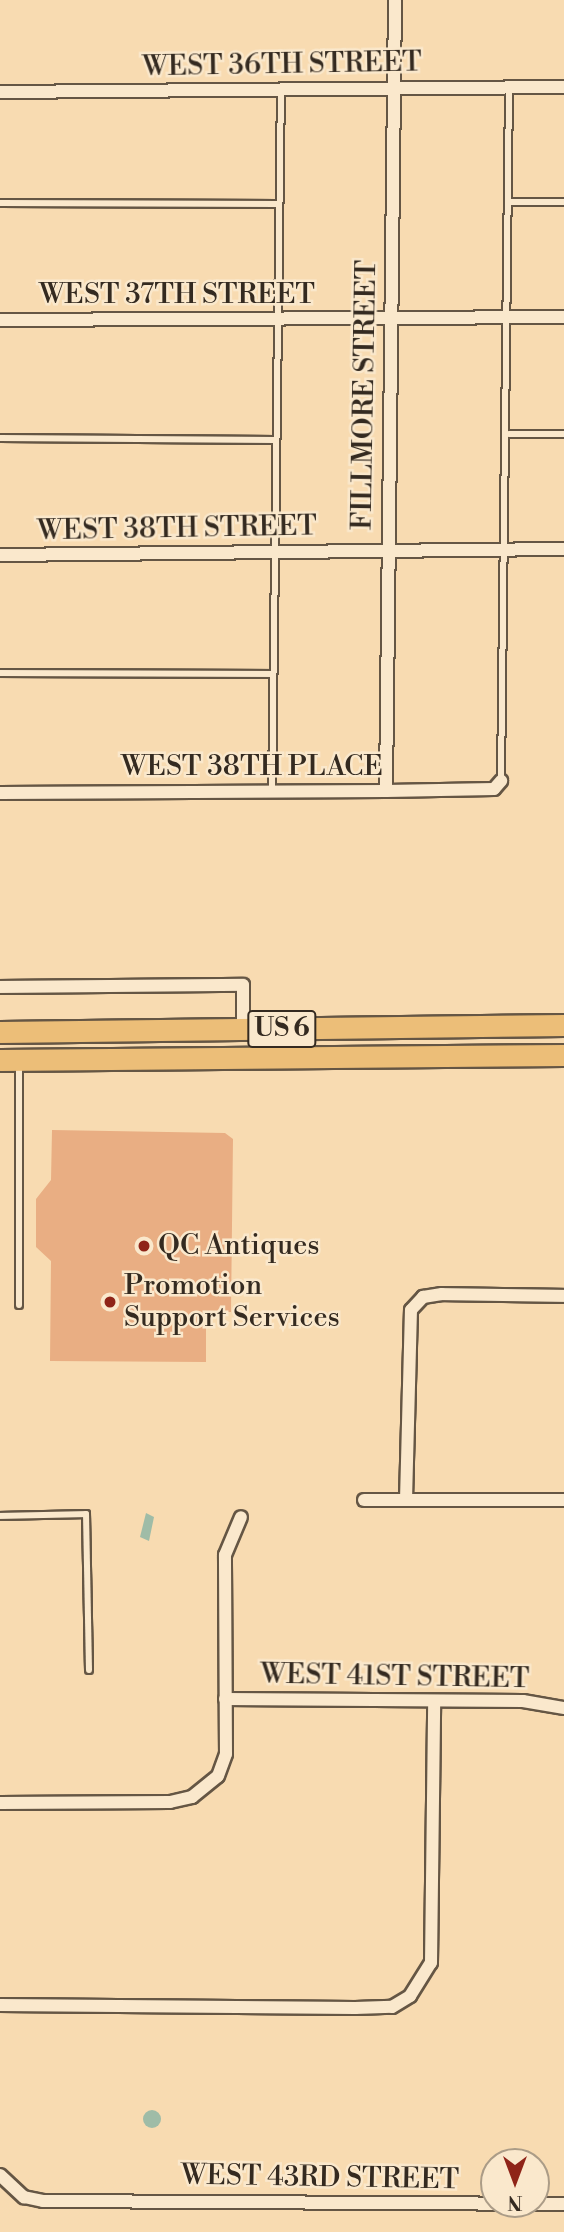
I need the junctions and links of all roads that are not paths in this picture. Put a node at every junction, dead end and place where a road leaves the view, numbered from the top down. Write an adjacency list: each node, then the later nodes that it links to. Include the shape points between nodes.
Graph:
1 (395, 0): 4 (street, FILLMORE STREET)
2 (564, 87): 3 (street, WEST 36TH STREET)
3 (509, 88): 4 (street, WEST 36TH STREET); 7 (lane)
4 (393, 89): 5 (street, WEST 36TH STREET); 13 (street, FILLMORE STREET)
5 (281, 90): 6 (street, WEST 36TH STREET); 10 (lane)
6 (0, 92)
7 (509, 202): 8 (lane); 11 (lane)
8 (564, 202)
9 (0, 203): 10 (lane)
10 (278, 204): 14 (lane)
11 (509, 317): 12 (street, WEST 37TH STREET); 13 (street, WEST 37TH STREET); 16 (lane)
12 (564, 317)
13 (390, 318): 14 (street, WEST 37TH STREET); 22 (street, FILLMORE STREET)
14 (276, 319): 15 (street, WEST 37TH STREET); 19 (lane)
15 (0, 320)
16 (509, 434): 17 (lane); 21 (lane)
17 (564, 434)
18 (0, 438): 19 (lane)
19 (275, 440): 23 (lane)
20 (564, 549): 21 (street, WEST 38TH STREET)
21 (506, 550): 22 (street, WEST 38TH STREET); 27 (lane)
22 (388, 551): 23 (street, WEST 38TH STREET); 28 (street, FILLMORE STREET)
23 (274, 552): 24 (street, WEST 38TH STREET); 26 (lane)
24 (0, 555)
25 (0, 673): 26 (lane)
26 (273, 674): 29 (lane)
27 (501, 781): 28 (street, WEST 38TH PLACE, via 494,789)
28 (386, 791): 29 (street, WEST 38TH PLACE)
29 (272, 792): 30 (street, WEST 38TH PLACE)
30 (0, 793)
31 (0, 987): 33 (street, via 243,985)
32 (564, 1025): 33 (main road, US 6)
33 (243, 1029): 34 (main road, US 6)
34 (0, 1032)
35 (564, 1055): 36 (main road, US 6)
36 (10, 1060): 38 (lane)
37 (564, 1296): 40 (street, via 423,1297 406,1329)
38 (19, 1304)
39 (364, 1500): 40 (street)
40 (406, 1500): 41 (street)
41 (564, 1500)
42 (0, 1516): 44 (lane, via 86,1514)
43 (242, 1517): 45 (street, via 225,1555)
44 (89, 1670)
45 (225, 1699): 46 (street, WEST 41ST STREET); 48 (street, via 226,1754 218,1776 192,1797)
46 (435, 1702): 47 (street, WEST 41ST STREET, via 523,1701); 49 (street, via 430,1962 421,1984 392,2007)
47 (564, 1708)
48 (0, 1803)
49 (0, 2005)
50 (0, 2175): 51 (street, WEST 43RD STREET, via 24,2197 43,2202)
51 (564, 2204)

